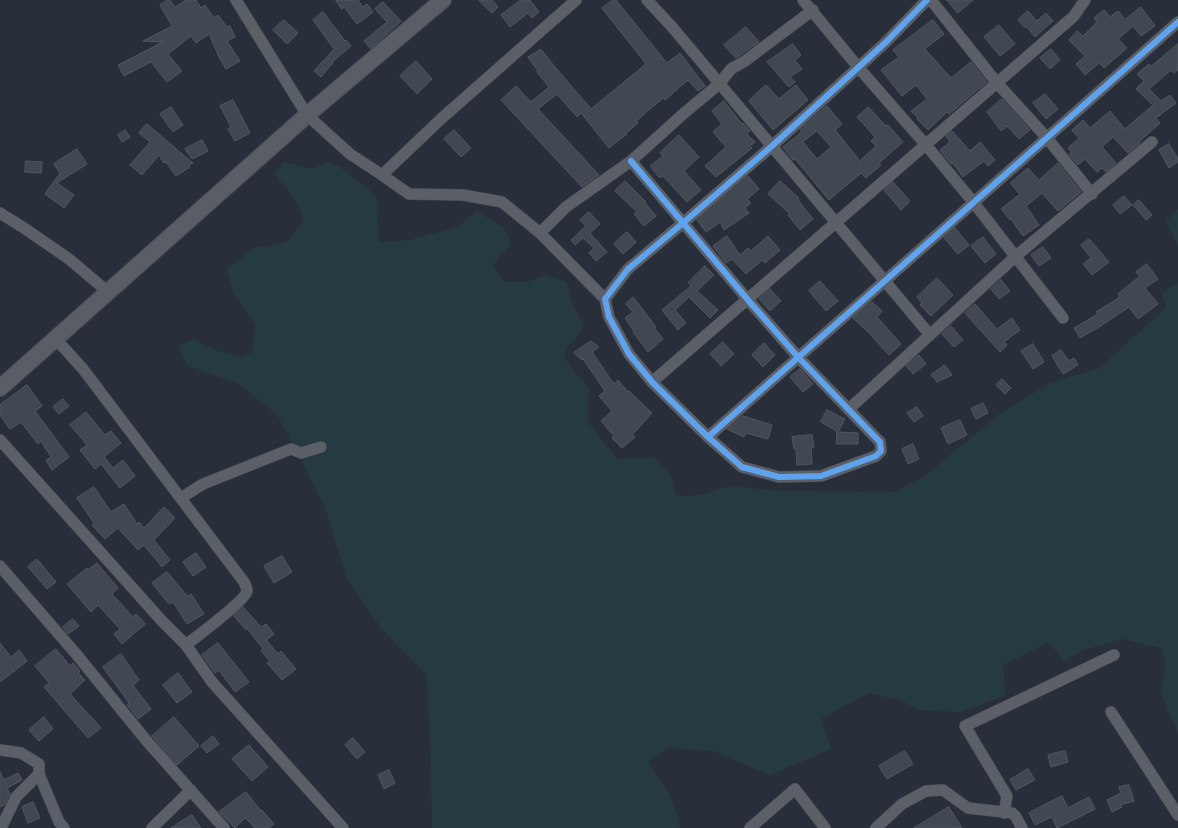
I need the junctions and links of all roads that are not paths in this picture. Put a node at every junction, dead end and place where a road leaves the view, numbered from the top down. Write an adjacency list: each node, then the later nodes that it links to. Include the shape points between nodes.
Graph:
1 (236, 0): 14 (street)
2 (443, 0): 14 (main road)
3 (576, 0): 20 (street)
4 (647, 0): 13 (street)
5 (803, 0): 9 (street)
6 (927, 0): 11 (street)
7 (931, 0): 12 (street)
8 (1085, 0): 12 (street, via 1074,16)
9 (813, 10): 11 (street); 13 (street, via 731,69)
10 (1178, 22): 15 (street)
11 (858, 67): 17 (street); 18 (street)
12 (998, 83): 15 (street); 17 (street)
13 (719, 84): 18 (street); 19 (street)
14 (307, 115): 20 (street, via 350,154); 29 (main road)
15 (1047, 138): 21 (street); 22 (street)
16 (1152, 142): 21 (street)
17 (926, 145): 22 (street); 25 (street)
18 (772, 146): 24 (street); 25 (street)
19 (631, 161): 24 (street); 26 (street, via 566,207)
20 (382, 174): 26 (street, via 409,194 463,195 502,202)
21 (1092, 194): 27 (street)
22 (974, 203): 27 (street); 28 (street)
23 (0, 213): 29 (street, via 69,259)
24 (683, 223): 30 (street, via 628,269); 31 (street)
25 (837, 223): 28 (street); 31 (street)
26 (540, 233): 30 (street)
27 (1016, 256): 32 (street); 33 (street)
28 (885, 280): 33 (street); 35 (street)
29 (108, 292): 34 (main road)
30 (605, 299): 36 (street, via 609,317 629,354)
31 (748, 300): 35 (street); 36 (street)
32 (1063, 318)
33 (930, 335): 38 (street)
34 (55, 338): 37 (main road); 42 (street, via 83,369)
35 (798, 357): 38 (street); 39 (street)
36 (652, 382): 39 (street)
37 (0, 388)
38 (849, 409): 39 (street, via 880,442 881,450 876,456 821,476 779,477 742,467)
39 (708, 437)
40 (0, 440): 44 (street)
41 (321, 447): 42 (street, via 301,453 291,449 203,484)
42 (181, 498): 44 (street, via 244,582 247,591 244,597)
43 (2, 572): 49 (street, via 77,655 145,739)
44 (186, 645): 56 (street, via 212,682)
45 (1114, 655): 50 (street, via 965,726 1007,796)
46 (1111, 712): 51 (street)
47 (0, 749): 48 (street, via 21,753 39,764)
48 (39, 774): 52 (street, via 16,797); 53 (street, via 58,822)
49 (191, 790): 54 (street); 55 (street)
50 (1004, 812): 59 (street, via 968,808 943,790 926,791 902,804); 60 (street, via 1012,813)
51 (1178, 815)
52 (1, 828)
53 (64, 828)
54 (152, 828)
55 (224, 828)
56 (343, 828)
57 (750, 828): 58 (street, via 795,789)
58 (825, 828)
59 (876, 828)
60 (1022, 828)

